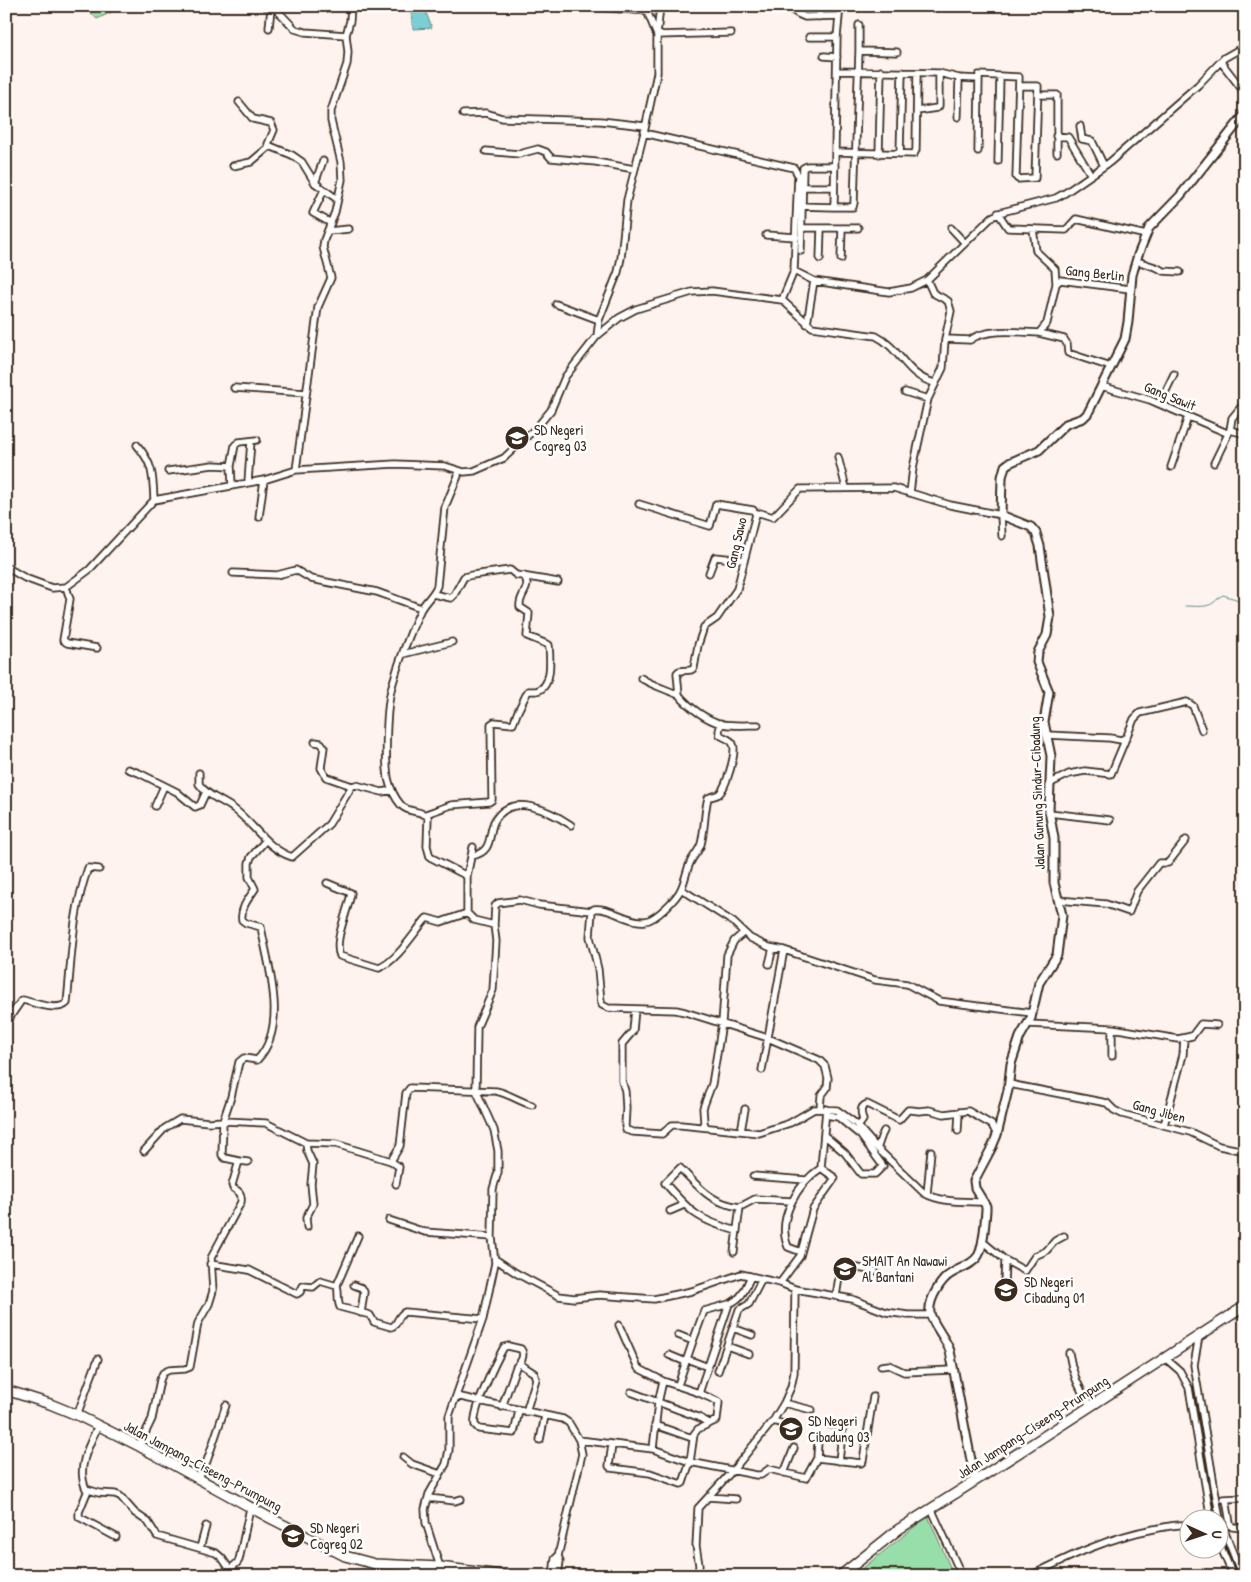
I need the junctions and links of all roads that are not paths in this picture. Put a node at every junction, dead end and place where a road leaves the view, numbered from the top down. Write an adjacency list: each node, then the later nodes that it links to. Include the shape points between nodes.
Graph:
1 (351, 6): 17 (street)
2 (584, 6): 3 (street)
3 (590, 6): 10 (street)
4 (660, 6): 18 (street)
5 (786, 6): 11 (street)
6 (798, 6): 11 (street)
7 (820, 6): 13 (street)
8 (840, 6): 12 (street)
9 (267, 7): 15 (street); 17 (street, via 277,10 299,30)
10 (645, 9): 18 (street)
11 (798, 14): 13 (street)
12 (839, 16): 13 (street); 20 (street)
13 (819, 17)
14 (859, 25): 22 (street)
15 (269, 28)
16 (731, 33): 18 (street)
17 (346, 35): 66 (street, via 347,64 331,110 342,162)
18 (657, 35): 45 (street, via 657,73)
19 (809, 37): 20 (street)
20 (837, 38): 25 (street)
21 (1245, 46): 26 (street)
22 (859, 51): 23 (street); 28 (street)
23 (898, 52)
24 (824, 56): 25 (street)
25 (837, 57): 27 (street)
26 (1221, 62): 37 (street); 59 (street)
27 (837, 71): 28 (street); 50 (street)
28 (858, 71): 29 (street); 51 (street)
29 (881, 71): 30 (street); 53 (street)
30 (902, 72): 31 (street); 54 (street)
31 (917, 73): 32 (street); 40 (street)
32 (939, 74): 34 (street); 40 (street, via 939,106)
33 (1000, 76): 35 (street, via 979,74); 36 (street, via 1019,77); 56 (street)
34 (959, 78): 35 (street); 43 (street)
35 (979, 79): 48 (street)
36 (1019, 86): 38 (street, via 1038,86); 38 (street, via 1018,179 1036,177)
37 (1241, 88)
38 (1038, 95): 46 (street, via 1057,95)
39 (239, 102): 47 (street, via 253,119 271,123 274,130)
40 (917, 111): 54 (street, via 915,152 912,155)
41 (463, 114): 45 (street, via 601,121)
42 (1245, 114): 80 (street)
43 (958, 117)
44 (1080, 126): 59 (street, via 1082,139 1092,141)
45 (645, 129): 60 (street); 67 (street, via 792,166 798,175)
46 (1056, 136): 52 (street); 61 (street, via 1068,137)
47 (270, 146): 57 (street, via 251,162); 62 (street, via 302,162)
48 (978, 150)
49 (486, 151): 60 (street, via 519,154 538,149 551,158)
50 (834, 152): 51 (street); 58 (street)
51 (856, 153): 53 (street); 68 (street, via 853,207)
52 (1057, 153)
53 (879, 154): 54 (street)
54 (900, 154)
55 (323, 161): 62 (street)
56 (998, 161)
57 (234, 166)
58 (835, 166): 63 (street, via 805,166); 64 (street)
59 (1104, 166): 61 (street)
60 (634, 169): 95 (street, via 618,272)
61 (1091, 175): 69 (street, via 1056,198)
62 (315, 183): 65 (street)
63 (802, 187): 64 (street); 67 (street)
64 (834, 187): 68 (street)
65 (324, 190): 66 (street); 70 (street, via 313,212)
66 (337, 199): 70 (street)
67 (799, 206): 68 (street); 71 (street); 81 (street)
68 (834, 207)
69 (998, 213): 76 (street, via 1008,228); 82 (street)
70 (331, 222): 78 (street)
71 (802, 228): 72 (street); 83 (street)
72 (821, 228): 73 (street); 84 (street)
73 (842, 228): 74 (street); 85 (street)
74 (858, 228)
75 (951, 228): 82 (street)
76 (1033, 229): 80 (street, via 1066,230 1076,220); 91 (street, via 1036,251 1055,269)
77 (349, 230): 78 (street)
78 (328, 231): 106 (street, via 323,247 331,278 318,307)
79 (766, 235): 81 (street)
80 (1146, 235): 86 (street)
81 (796, 237): 87 (street)
82 (964, 242): 89 (street)
83 (801, 251)
84 (820, 259)
85 (841, 259)
86 (1136, 261): 88 (street, via 1163,271); 92 (street)
87 (794, 272): 90 (street); 93 (street)
88 (1180, 272)
89 (927, 280): 90 (street, via 911,288 889,292); 99 (street, via 933,293 950,303)
90 (814, 281): 96 (street)
91 (1056, 284): 92 (street, Gang Berlin, via 1062,280); 97 (street, Gang Berlin, via 1047,323)
92 (1130, 289): 100 (street, via 1126,332)
93 (782, 300): 96 (street); 98 (street, via 712,291 692,292 627,312)
94 (556, 304): 95 (street)
95 (599, 320): 98 (street)
96 (807, 324): 102 (street, via 817,329 876,336 884,340 918,377)
97 (1039, 332): 99 (street, via 978,334 970,340); 100 (street, via 1064,339 1068,354)
98 (597, 336): 120 (street, via 565,377 550,410 537,427 498,461 474,471)
99 (945, 339): 102 (street, via 943,368)
100 (1111, 367): 103 (street)
101 (1174, 374): 109 (street)
102 (935, 383): 107 (street)
103 (1101, 386): 109 (street, Gang Sawit); 129 (street, via 1086,416 1066,424 1039,450 1005,466)
104 (234, 388): 106 (street)
105 (905, 392): 107 (street)
106 (306, 393): 118 (street)
107 (928, 398): 125 (street)
108 (1245, 402): 111 (street, via 1232,418)
109 (1160, 403): 110 (street, Gang Sawit)
110 (1188, 417): 111 (street, Gang Sawit); 117 (street)
111 (1228, 431): 112 (street, Gang Sawit); 115 (street)
112 (1245, 434)
113 (137, 444): 126 (street, via 152,469)
114 (838, 457): 124 (street)
115 (1214, 463)
116 (231, 466): 119 (street); 122 (street, via 235,445 254,441); 123 (street)
117 (1171, 467)
118 (296, 470): 120 (street, via 395,464 445,466); 121 (street)
119 (168, 471)
120 (458, 471): 139 (street, via 445,507 438,580)
121 (264, 480): 122 (street); 130 (street)
122 (248, 482): 123 (street)
123 (232, 485): 126 (street)
124 (846, 488): 125 (street, Gang Sawo, via 894,488); 128 (street, Gang Sawo, via 800,489 773,517)
125 (910, 493): 129 (street, Gang Sawo)
126 (154, 500): 138 (street, via 90,570)
127 (639, 504): 128 (street, via 710,526 716,504 753,510)
128 (756, 514): 132 (street, Gang Sawo)
129 (1001, 515): 131 (street); 149 (street, Jalan Gunung Sindur–Cibadung, via 1031,527 1040,546 1050,617 1047,635 1037,657 1049,692 1044,722)
130 (260, 517)
131 (1002, 536)
132 (744, 560): 135 (street, via 714,557); 145 (street, Gang Sawo, via 734,594 716,618 704,627 694,668 678,672)
133 (6, 567): 138 (street, via 52,588)
134 (233, 573): 140 (street, via 277,575 296,570 311,579 377,592)
135 (709, 573)
136 (524, 576): 137 (street); 139 (street, via 510,570 472,575 464,578 453,597); 161 (street, via 527,586 519,601 520,607 529,613 527,636 549,645 551,666 546,684 537,691 528,691 514,724 491,724 492,800 451,805)
137 (558, 582)
138 (66, 587): 142 (street, via 70,599 63,640)
139 (433, 594): 140 (street)
140 (421, 608): 143 (street)
141 (452, 642): 143 (street)
142 (97, 648)
143 (403, 654): 157 (street, via 388,712 388,778)
144 (641, 678): 145 (street, via 650,685)
145 (679, 695): 146 (street, via 697,711)
146 (721, 724): 147 (street); 171 (street, via 720,735 734,746 732,764 721,792 708,798 701,843 690,862)
147 (758, 725)
148 (1202, 730): 150 (street, via 1193,706 1187,702 1137,714)
149 (1046, 735): 150 (street); 154 (street, Jalan Gunung Sindur–Cibadung, via 1050,749)
150 (1125, 738): 154 (street, via 1111,774 1084,771 1069,774)
151 (315, 742): 156 (street, via 324,747 321,768 326,777)
152 (128, 769): 155 (street)
153 (199, 773): 158 (street, via 199,784)
154 (1050, 784): 160 (street, Jalan Gunung Sindur–Cibadung)
155 (164, 786): 158 (street, via 181,794 196,807); 159 (street)
156 (352, 786): 157 (street, via 382,792); 165 (street, via 328,824 294,856)
157 (392, 790): 161 (street, via 406,810)
158 (206, 792): 165 (street, via 235,810)
159 (155, 806)
160 (1049, 813): 162 (street); 172 (street, Jalan Gunung Sindur–Cibadung)
161 (426, 814): 169 (street, via 430,857)
162 (1110, 820)
163 (571, 825): 167 (street, via 543,810 512,806 494,822 487,846)
164 (1186, 840): 172 (street, via 1168,863 1158,863 1137,891 1129,912 1106,904)
165 (265, 841): 197 (street, via 251,857 249,877 255,889 241,916 246,923 261,927 274,998 274,1019 264,1053 257,1060 244,1058 239,1062)
166 (473, 848): 167 (street)
167 (471, 856): 169 (street)
168 (99, 869): 182 (street, via 88,868 76,906 67,1003 46,1006 24,1000)
169 (467, 876): 174 (street)
170 (327, 883): 174 (street, via 351,893 337,944 340,956 379,968 402,949 427,918 441,922)
171 (681, 889): 173 (street, via 670,903 647,921 629,920 597,908); 176 (street, via 733,922)
172 (1058, 900): 181 (street, Jalan Gunung Sindur–Cibadung, via 1062,915 1057,955 1038,983)
173 (592, 911): 175 (street, via 520,900 498,903); 180 (street, via 590,937 602,1005)
174 (467, 913): 175 (street, via 474,920)
175 (494, 925): 192 (street, via 493,990 477,1026)
176 (743, 932): 177 (street); 183 (street, via 734,941 728,955)
177 (773, 948): 178 (street); 179 (street)
178 (784, 950): 181 (street, via 875,980 907,984 939,1001); 187 (street)
179 (769, 964)
180 (635, 1009): 183 (street, via 676,1010); 199 (street, via 633,1031 622,1044 626,1130 662,1134 672,1125)
181 (1032, 1013): 184 (street, Jalan Gunung Sindur–Cibadung)
182 (6, 1023)
183 (722, 1023): 187 (street); 199 (street, via 712,1084 703,1108)
184 (1028, 1024): 186 (street); 191 (street, Jalan Gunung Sindur–Cibadung, via 1011,1064)
185 (1217, 1025): 188 (street, via 1202,1024 1192,1036)
186 (1112, 1028): 188 (street); 189 (street)
187 (768, 1038): 190 (street); 195 (street, via 819,1060 825,1066 828,1085 821,1094)
188 (1184, 1038): 198 (street, via 1183,1055)
189 (1112, 1056)
190 (762, 1070)
191 (1009, 1084): 198 (street, Gang Jiben, via 1108,1103 1122,1114); 204 (street, Jalan Gunung Sindur–Cibadung)
192 (476, 1090): 193 (street, via 504,1093); 212 (street, via 410,1088 406,1093 400,1146); 229 (street, via 494,1130 499,1159 493,1189)
193 (532, 1105)
194 (745, 1109): 201 (street)
195 (824, 1111): 200 (street, via 842,1112); 201 (street, via 810,1111 764,1132); 205 (street); 205 (street, via 838,1117 861,1136 883,1166 875,1174 861,1174 845,1153)
196 (959, 1112): 200 (street, via 944,1114 908,1110 899,1120 867,1104 860,1113 863,1118); 203 (street); 204 (street, via 968,1111 984,1119)
197 (223, 1121): 206 (street, via 266,1123); 208 (street, via 180,1119 165,1128); 211 (street, via 222,1155)
198 (1164, 1125): 210 (street, Gang Jiben, via 1190,1132 1219,1146)
199 (706, 1127): 201 (street)
200 (858, 1127): 207 (street)
201 (741, 1131)
202 (884, 1131): 207 (street)
203 (958, 1131)
204 (997, 1134): 220 (street, Jalan Gunung Sindur–Cibadung, via 974,1181 974,1188)
205 (824, 1135): 214 (street)
206 (306, 1143): 212 (street, via 336,1144); 225 (street, via 313,1164 313,1202 306,1218)
207 (877, 1148): 218 (street)
208 (144, 1151)
209 (931, 1151): 218 (street)
210 (1245, 1152)
211 (239, 1161): 213 (street); 235 (street, via 232,1185 241,1194 241,1202)
212 (391, 1161): 217 (street, via 399,1167)
213 (248, 1162)
214 (821, 1168): 216 (street); 232 (street, via 835,1178 813,1209)
215 (753, 1176): 216 (street)
216 (806, 1180): 219 (street)
217 (396, 1184)
218 (927, 1194): 220 (street, via 946,1201)
219 (792, 1201): 222 (street, via 755,1199); 232 (street, via 784,1225 786,1242 788,1247)
220 (983, 1202): 230 (street, Jalan Gunung Sindur–Cibadung, via 986,1210)
221 (684, 1205): 222 (street, via 665,1183 680,1168 715,1201); 223 (street); 226 (street, via 711,1224)
222 (740, 1207): 226 (street)
223 (670, 1211)
224 (389, 1220): 229 (street, via 425,1232)
225 (307, 1227)
226 (737, 1231): 231 (street)
227 (358, 1236): 241 (street)
228 (1064, 1236): 234 (street, via 1046,1252 1035,1256 1025,1271)
229 (492, 1237): 233 (street)
230 (982, 1241): 234 (street); 248 (street, Jalan Gunung Sindur–Cibadung, via 974,1260 944,1280 931,1302)
231 (734, 1252)
232 (801, 1252): 239 (street)
233 (495, 1259): 237 (street, via 559,1296 574,1298 599,1295 654,1299 692,1291 741,1274); 249 (street)
234 (1006, 1260): 242 (street)
235 (210, 1264): 241 (street, via 249,1270 297,1294 303,1286 313,1287 320,1281); 299 (street, via 214,1291 198,1323 190,1367 163,1373 152,1419)
236 (875, 1271): 244 (street, via 841,1266)
237 (751, 1276): 238 (street); 245 (street, via 738,1300)
238 (762, 1279): 239 (street); 251 (street, via 749,1304 740,1308)
239 (780, 1283): 243 (street)
240 (354, 1285): 247 (street, via 364,1292)
241 (337, 1286): 247 (street, via 338,1306)
242 (1004, 1286)
243 (796, 1289): 244 (street); 277 (street, via 794,1373)
244 (836, 1296): 248 (street, via 886,1312)
245 (729, 1304): 255 (street, via 706,1310); 265 (street)
246 (1245, 1306): 252 (main road, Jalan Jampang–Ciseeng–Prumpung)
247 (361, 1313): 249 (street, via 370,1316 374,1322 391,1327 405,1312)
248 (930, 1315): 266 (street, via 946,1340)
249 (482, 1319): 273 (street)
250 (619, 1325): 268 (street, via 638,1368)
251 (733, 1328): 253 (street); 256 (street)
252 (1200, 1334): 260 (main road, Jalan Jampang–Ciseeng–Prumpung); 278 (street, via 1194,1365)
253 (752, 1335)
254 (678, 1336): 255 (street)
255 (693, 1340): 262 (street)
256 (727, 1346): 258 (street); 267 (street)
257 (1069, 1353): 281 (street, via 1078,1386)
258 (749, 1354)
259 (669, 1355): 262 (street)
260 (1165, 1358): 279 (street, via 1180,1370); 281 (main road, Jalan Jampang–Ciseeng–Prumpung)
261 (98, 1359): 286 (street)
262 (687, 1360): 265 (street); 269 (street)
263 (520, 1364): 275 (street, via 521,1349 504,1347); 282 (street, via 516,1367); 285 (street, via 534,1373 536,1379)
264 (881, 1366): 266 (street, via 889,1365 904,1372)
265 (708, 1367): 272 (street)
266 (953, 1370): 310 (street)
267 (718, 1371)
268 (663, 1381): 269 (street); 276 (street)
269 (678, 1386): 272 (street)
270 (6, 1390): 286 (main road, Jalan Jampang–Ciseeng–Prumpung)
271 (631, 1392): 276 (street)
272 (699, 1393): 289 (street, via 718,1402 718,1418)
273 (456, 1396): 275 (street); 308 (street, via 448,1423 448,1456)
274 (872, 1397): 304 (street, via 863,1461)
275 (480, 1401): 282 (street); 284 (street, via 474,1421 479,1428 514,1433)
276 (658, 1403): 289 (street); 291 (street)
277 (784, 1403): 283 (street); 288 (street)
278 (1201, 1403): 279 (street); 318 (street)
279 (1193, 1404): 319 (street)
280 (226, 1405): 309 (street)
281 (1090, 1405): 310 (main road, Jalan Jampang–Ciseeng–Prumpung)
282 (502, 1407): 284 (street)
283 (812, 1410)
284 (519, 1411): 285 (street)
285 (526, 1412): 287 (street)
286 (77, 1415): 293 (main road, Jalan Jampang–Ciseeng–Prumpung)
287 (545, 1416): 295 (street); 296 (street, via 566,1420)
288 (773, 1421): 290 (street); 306 (street)
289 (709, 1423): 294 (street, via 696,1431)
290 (787, 1424)
291 (655, 1425): 294 (street); 301 (street)
292 (831, 1425): 304 (street, via 843,1426)
293 (98, 1426): 299 (main road, Jalan Jampang–Ciseeng–Prumpung); 311 (street, via 82,1469 82,1479)
294 (692, 1438): 305 (street)
295 (540, 1440)
296 (579, 1440): 298 (street); 328 (street, via 582,1458)
297 (818, 1442): 303 (street)
298 (612, 1445): 301 (street); 305 (street, via 611,1468 650,1473 681,1484)
299 (139, 1446): 309 (main road, Jalan Jampang–Ciseeng–Prumpung)
300 (794, 1448): 307 (street)
301 (653, 1449): 305 (street)
302 (403, 1457): 308 (street, via 412,1464)
303 (817, 1458): 304 (street); 307 (street, via 806,1478)
304 (839, 1461)
305 (690, 1462): 306 (street)
306 (734, 1469): 307 (street, via 761,1475 766,1469); 312 (street)
307 (784, 1473)
308 (440, 1474): 313 (street)
309 (198, 1480): 320 (main road, Jalan Jampang–Ciseeng–Prumpung)
310 (975, 1481): 321 (main road, Jalan Jampang–Ciseeng–Prumpung)
311 (88, 1490): 326 (street, via 79,1517); 327 (street, via 120,1496 148,1522 157,1536)
312 (708, 1497): 316 (street); 336 (street, via 698,1508)
313 (428, 1498): 315 (street); 331 (street, via 425,1515)
314 (1245, 1498): 317 (street)
315 (461, 1499)
316 (736, 1499)
317 (1226, 1499): 318 (street); 325 (street, via 1232,1527)
318 (1217, 1500): 319 (street); 341 (street, via 1220,1520)
319 (1208, 1501): 322 (street)
320 (250, 1508): 330 (street, via 239,1560); 331 (main road, Jalan Jampang–Ciseeng–Prumpung, via 360,1561)
321 (931, 1508): 337 (main road, Jalan Jampang–Ciseeng–Prumpung); 338 (street)
322 (1209, 1510)
323 (206, 1526): 327 (street)
324 (1178, 1526): 339 (street, via 1121,1537 1069,1556)
325 (1245, 1528)
326 (116, 1537)
327 (200, 1548): 330 (street, via 216,1553)
328 (558, 1556): 334 (street); 335 (street)
329 (1226, 1560): 340 (street)
330 (229, 1568): 332 (street)
331 (440, 1571): 333 (main road, Jalan Jampang–Ciseeng–Prumpung)
332 (221, 1576)
333 (506, 1576)
334 (553, 1576)
335 (558, 1576)
336 (698, 1576)
337 (840, 1576)
338 (962, 1576)
339 (1030, 1576)
340 (1233, 1576)
341 (1242, 1576)

